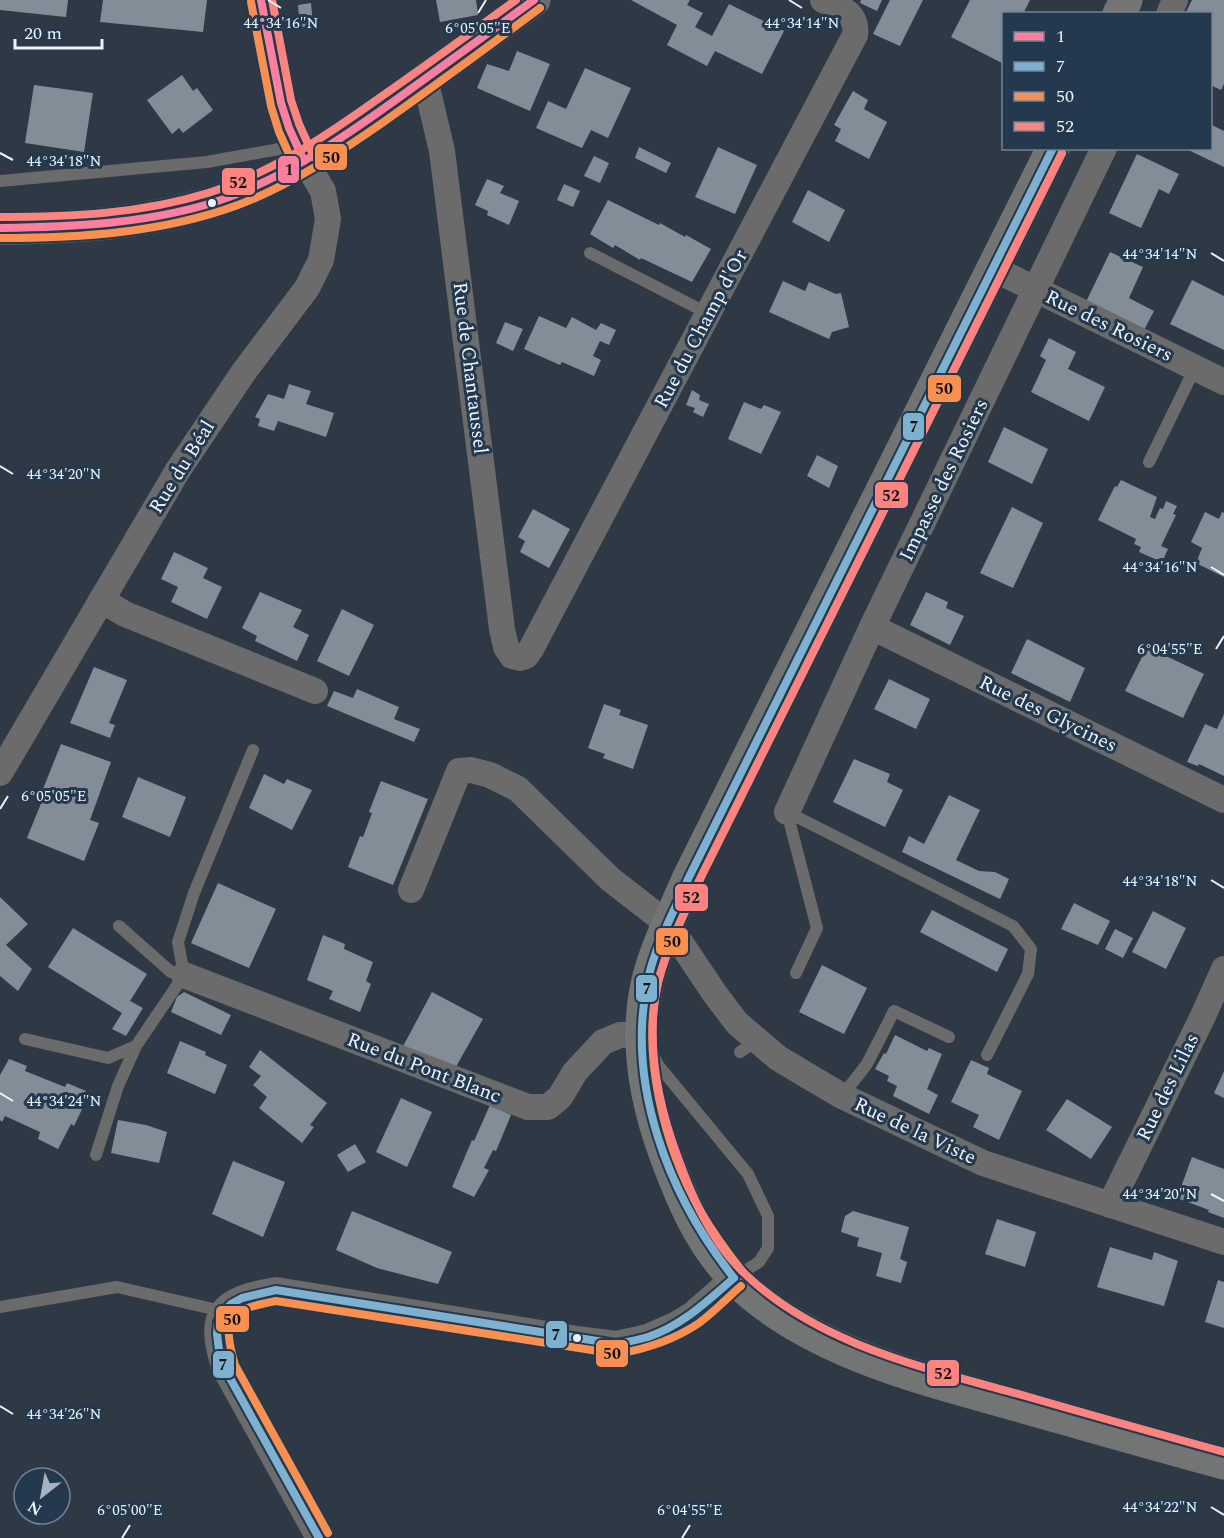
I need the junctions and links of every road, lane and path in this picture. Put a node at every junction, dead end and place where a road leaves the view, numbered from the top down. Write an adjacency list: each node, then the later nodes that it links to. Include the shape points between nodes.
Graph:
1 (261, 0): 7 (street, Rue du Béal, via 280,103)
2 (534, 0): 4 (main road)
3 (824, 0): 13 (street, Rue du Champ d'Or, via 851,15 855,35)
4 (425, 79): 7 (main road, via 337,141); 19 (street, Rue de Chantaussel, via 442,151 502,629)
5 (1052, 150): 11 (main road)
6 (1103, 150): 12 (street, Impasse des Rosiers)
7 (300, 154): 8 (lane); 9 (main road, via 277,176 212,203 137,221 65,228); 17 (street, Rue du Béal, via 323,191 328,219 321,260 307,288 243,373 178,470)
8 (0, 181)
9 (0, 228)
10 (590, 253): 13 (lane)
11 (994, 269): 12 (street, Rue des Rosiers); 26 (main road)
12 (1036, 290): 14 (street, Rue des Rosiers); 18 (street, Impasse des Rosiers)
13 (709, 314): 19 (street, Rue du Champ d'Or, via 531,649 526,656)
14 (1195, 368): 15 (street, Rue des Rosiers); 16 (lane)
15 (1224, 382)
16 (1149, 462)
17 (101, 600): 20 (street, via 125,614); 22 (street, Rue du Béal)
18 (873, 627): 23 (street, Rue des Glycines); 24 (street, Impasse des Rosiers)
19 (512, 656)
20 (315, 691)
21 (253, 750): 30 (lane, via 178,942)
22 (0, 773)
23 (1224, 800)
24 (787, 812): 29 (lane, via 817,927); 35 (lane, via 1013,926 1031,949 1028,974)
25 (411, 890): 26 (street, Rue de la Viste, via 459,771 471,770 518,789 610,879)
26 (668, 924): 31 (main road, via 648,979); 36 (street, Rue de la Viste, via 737,1023 748,1046 778,1058)
27 (119, 926): 30 (lane, via 171,972)
28 (1224, 969): 38 (street, Rue des Lilas)
29 (796, 973)
30 (184, 975): 31 (street, Rue du Pont Blanc, via 528,1107 548,1107 603,1042 620,1035); 34 (lane)
31 (642, 1035): 40 (main road, via 652,1115 676,1185 717,1260); 40 (lane, via 658,1065 748,1174 768,1216 768,1248 759,1262)
32 (950, 1038): 36 (lane, via 894,1011 867,1064)
33 (25, 1039): 34 (lane, via 108,1058)
34 (136, 1046): 37 (lane, via 118,1086)
35 (987, 1054)
36 (842, 1096): 38 (street, Rue de la Viste, via 983,1163)
37 (96, 1155)
38 (1110, 1204): 39 (street, Rue de la Viste)
39 (1224, 1242)
40 (734, 1278): 42 (street, via 675,1325 648,1337 616,1344 276,1290 250,1294); 43 (main road, via 799,1327 870,1359 938,1383)
41 (0, 1307): 42 (lane, via 117,1287)
42 (222, 1311): 44 (street, via 217,1329 225,1369)
43 (1224, 1463)
44 (319, 1538)

